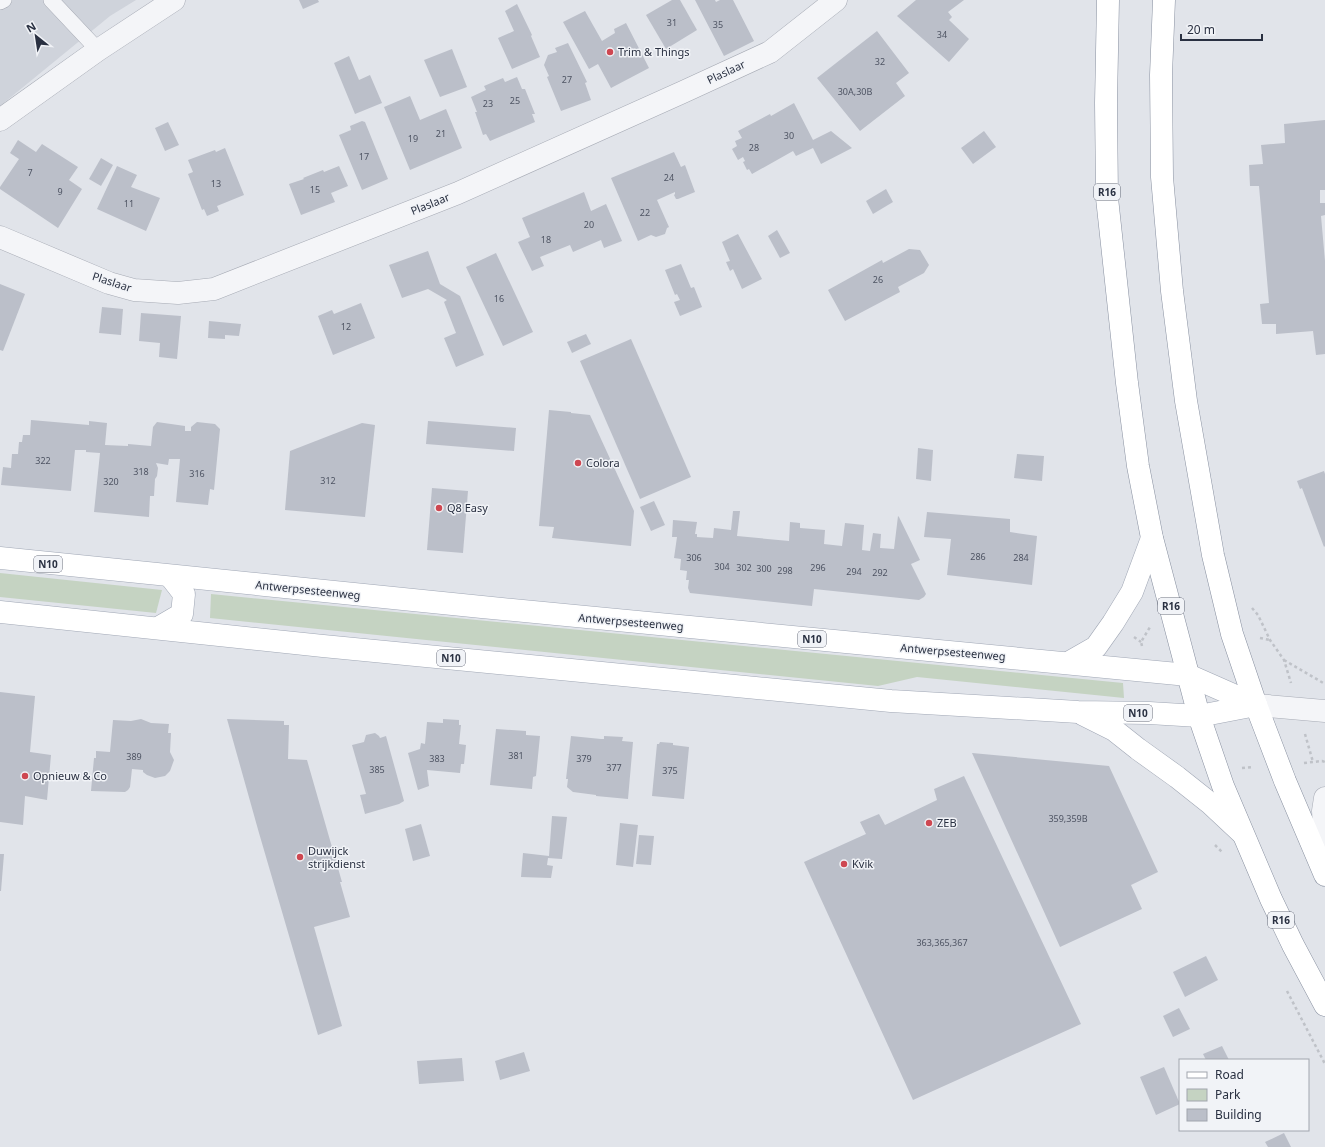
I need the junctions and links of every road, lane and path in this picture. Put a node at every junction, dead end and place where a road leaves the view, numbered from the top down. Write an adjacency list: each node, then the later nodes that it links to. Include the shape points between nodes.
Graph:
1 (4, 0): 7 (lane)
2 (51, 0): 8 (lane)
3 (174, 0): 8 (street)
4 (836, 0): 10 (street, Plaslaar, via 770,52 691,89 458,193 214,290 178,293 134,290 109,284)
5 (1108, 0): 11 (main road, R16, via 1107,198 1127,384 1138,466)
6 (1164, 0): 20 (main road, via 1161,75 1162,177 1172,291 1186,401 1213,555 1232,634)
7 (0, 2)
8 (98, 50): 9 (street)
9 (0, 120)
10 (0, 237)
11 (1152, 538): 17 (main road, via 1132,592 1114,623 1096,647); 18 (main road, R16)
12 (0, 558): 13 (main road, Antwerpsesteenweg / N10)
13 (170, 576): 15 (main road, via 184,594 182,614); 17 (main road, Antwerpsesteenweg / N10)
14 (0, 612): 15 (main road, Antwerpsesteenweg / N10)
15 (158, 628): 22 (main road, Antwerpsesteenweg / N10, via 884,700)
16 (1284, 660): 19 (path)
17 (1068, 664): 18 (main road, Antwerpsesteenweg)
18 (1188, 675): 20 (main road, Antwerpsesteenweg); 23 (main road, R16)
19 (1325, 684)
20 (1256, 705): 21 (street, Antwerpsesteenweg); 23 (main road, Antwerpsesteenweg / N10); 31 (main road)
21 (1325, 711)
22 (1078, 712): 23 (main road, Antwerpsesteenweg / N10); 27 (main road, via 1114,730 1211,804)
23 (1199, 716): 27 (main road, R16)
24 (1313, 762): 25 (path)
25 (1325, 762)
26 (1325, 798): 28 (street)
27 (1242, 833): 33 (main road, R16, via 1293,945)
28 (1325, 843)
29 (1214, 844): 30 (path)
30 (1224, 855)
31 (1325, 875)
32 (1284, 985): 34 (path)
33 (1325, 1005)
34 (1325, 1064)

